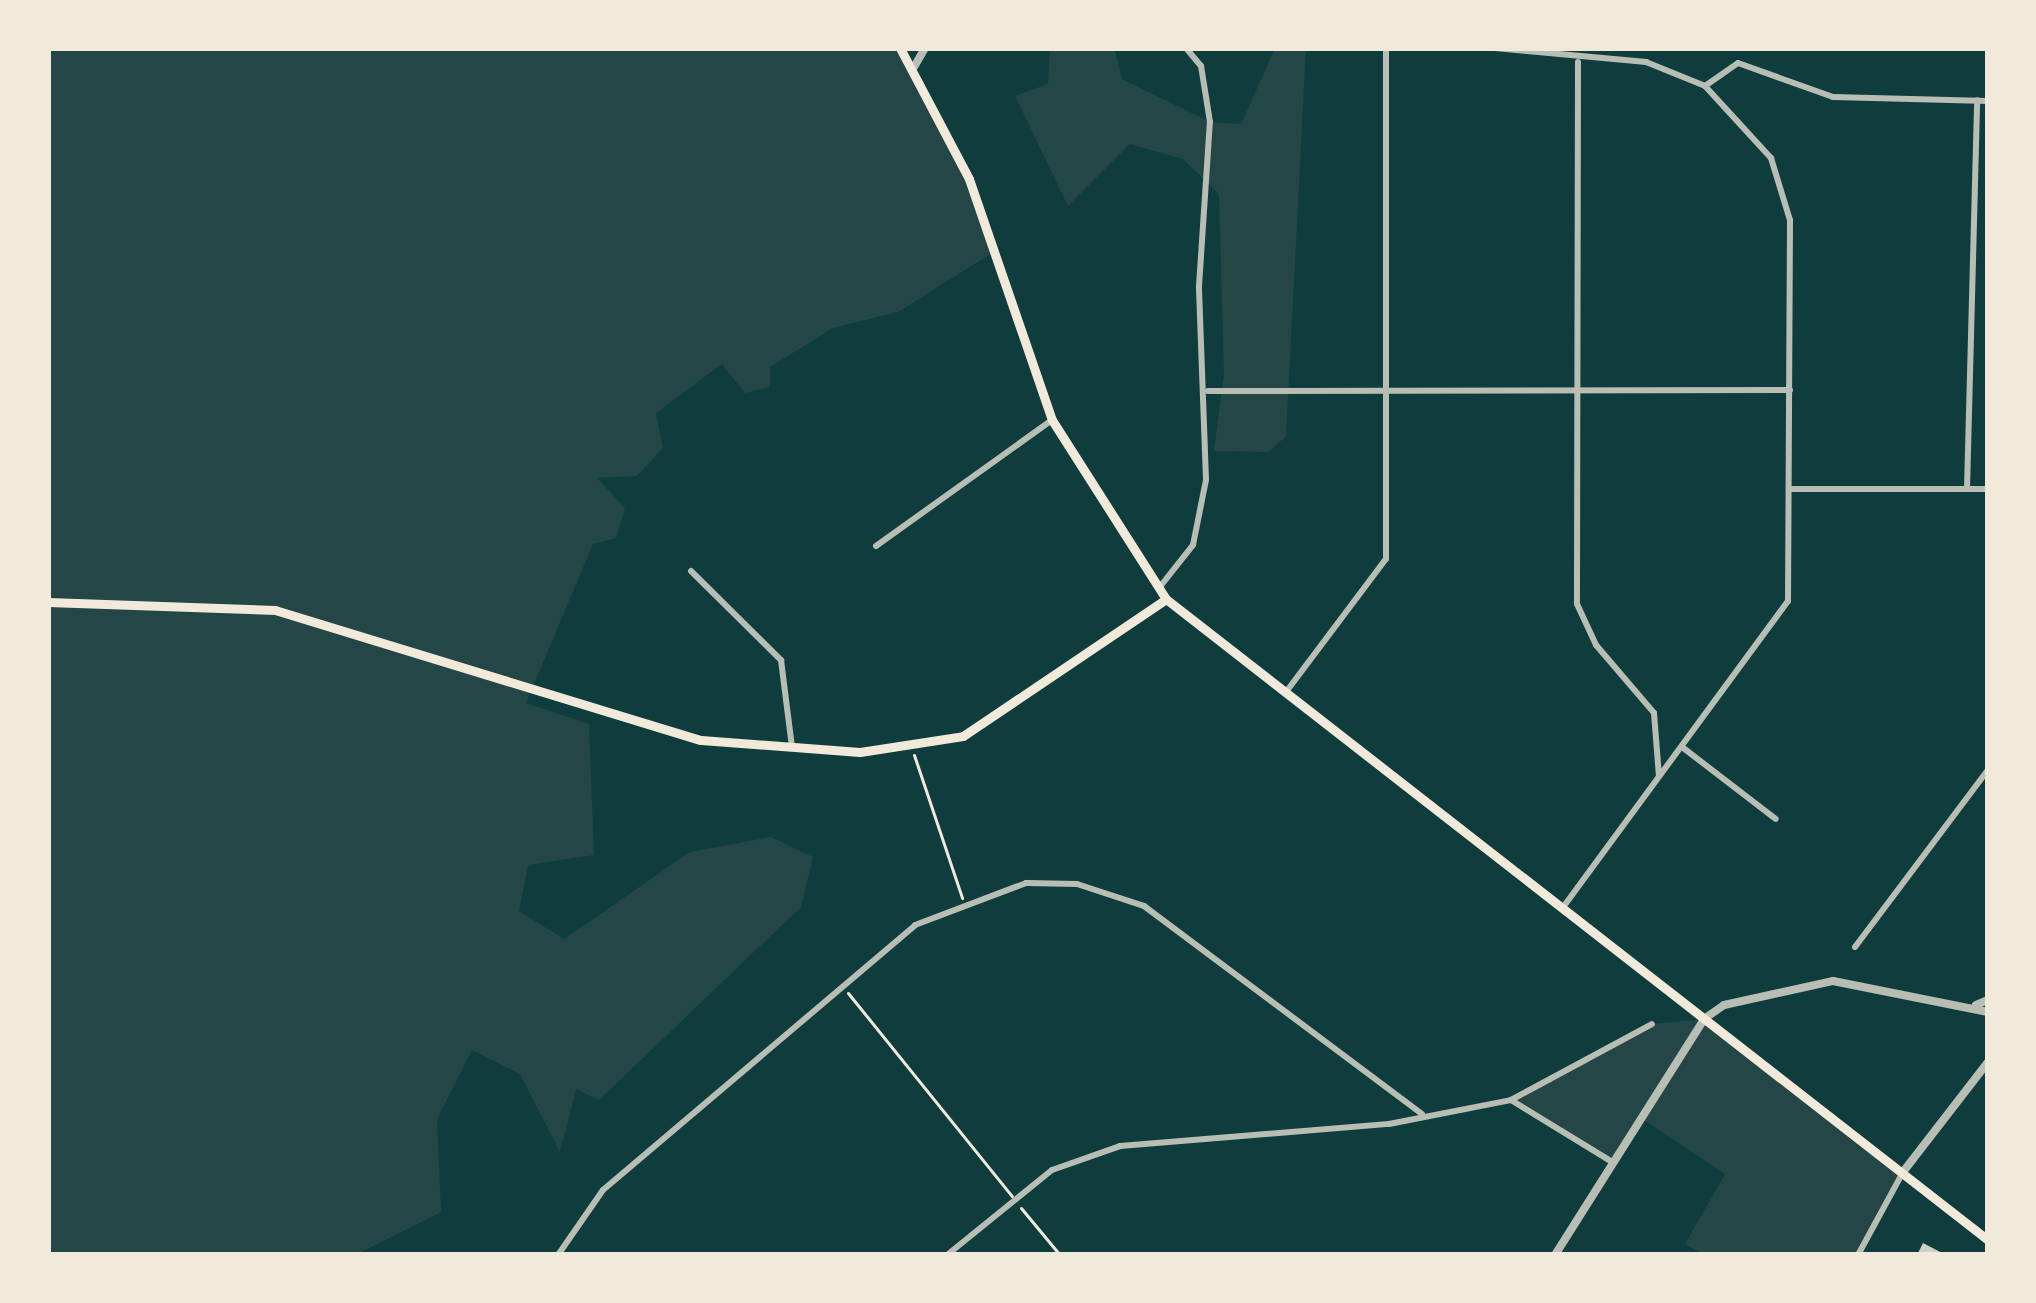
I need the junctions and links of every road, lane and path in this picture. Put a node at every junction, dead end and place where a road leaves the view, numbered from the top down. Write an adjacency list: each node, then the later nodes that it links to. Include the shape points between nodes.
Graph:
1 (900, 48): 7 (main road)
2 (925, 48): 7 (street)
3 (1186, 48): 13 (street, via 1201,66 1210,122 1199,286)
4 (1386, 48): 14 (street)
5 (1495, 48): 6 (street)
6 (1578, 62): 8 (street, via 1646,62); 12 (street)
7 (914, 67): 15 (main road, via 968,179)
8 (1705, 86): 9 (street, via 1738,63 1833,97); 11 (street, via 1784,185)
9 (1977, 100): 10 (street); 17 (street)
10 (1988, 101)
11 (1790, 390): 12 (street); 16 (street)
12 (1576, 391): 14 (street); 29 (street, via 1577,604 1596,645 1654,712)
13 (1208, 392): 14 (street); 21 (street, via 1201,520)
14 (1385, 392): 24 (street, via 1385,559)
15 (1052, 420): 19 (street); 21 (main road)
16 (1790, 489): 17 (street); 25 (street, via 1788,601)
17 (1967, 489): 18 (street)
18 (1988, 489)
19 (876, 546)
20 (691, 571): 26 (street, via 781,660 794,698)
21 (1159, 588): 22 (main road)
22 (1166, 599): 24 (main road); 27 (main road, via 963,736)
23 (48, 602): 26 (main road, via 274,610 701,740)
24 (1286, 692): 32 (main road)
25 (1682, 747): 29 (street); 30 (street)
26 (791, 751): 27 (main road)
27 (914, 751): 31 (path)
28 (1988, 770): 33 (street)
29 (1658, 779): 32 (street)
30 (1776, 819)
31 (962, 900): 34 (street); 42 (street, via 1051,882 1144,906)
32 (1563, 908): 38 (main road)
33 (1855, 947)
34 (843, 987): 45 (path); 47 (street, via 605,1188)
35 (1988, 1000): 36 (street)
36 (1976, 1005): 37 (street); 38 (street, via 1814,980 1743,996)
37 (1988, 1012)
38 (1704, 1019): 43 (street); 44 (main road)
39 (1652, 1024): 41 (street)
40 (1988, 1062): 44 (street)
41 (1511, 1100): 42 (street); 43 (street)
42 (1422, 1114): 45 (street, via 1120,1145 1070,1160)
43 (1612, 1162): 50 (street)
44 (1903, 1172): 46 (main road); 51 (street)
45 (1015, 1200): 48 (street); 49 (path)
46 (1988, 1240)
47 (559, 1255)
48 (947, 1255)
49 (1060, 1255)
50 (1555, 1255)
51 (1858, 1255)

